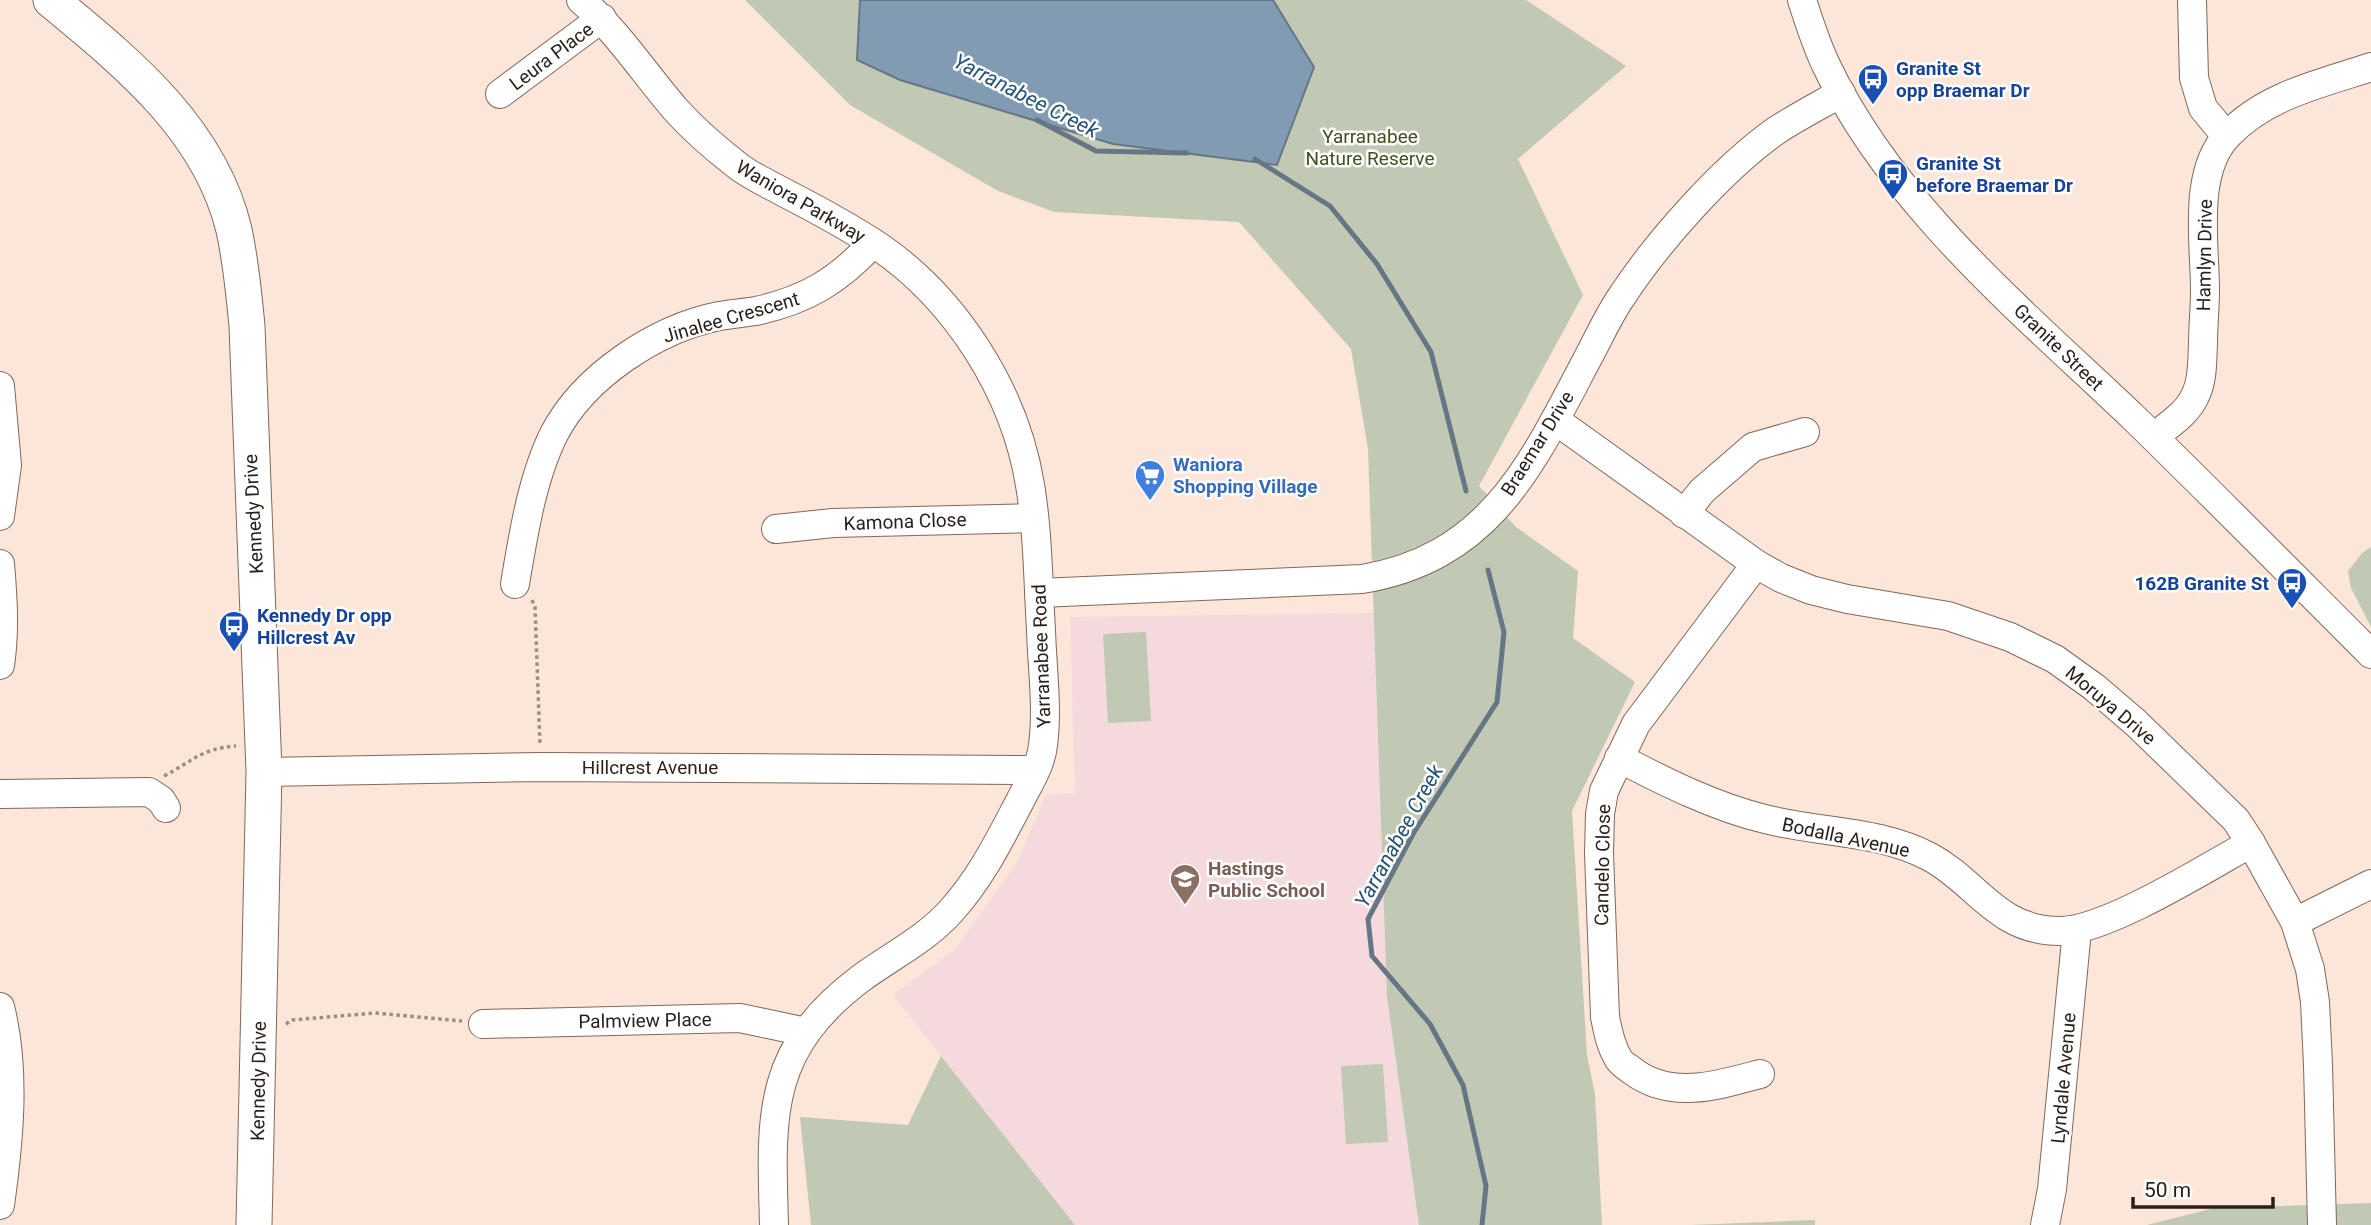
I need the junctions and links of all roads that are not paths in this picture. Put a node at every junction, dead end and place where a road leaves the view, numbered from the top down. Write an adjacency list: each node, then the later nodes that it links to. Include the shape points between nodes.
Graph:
1 (51, 0): 27 (main road, Kennedy Drive, via 130,67 179,120 212,171 234,229 247,326)
2 (1802, 0): 6 (street, Granite Street, via 1825,64)
3 (2192, 0): 8 (street, via 2194,78 2203,108)
4 (592, 9): 7 (street, Leura Place); 9 (street, Waniora Parkway, via 705,140 742,170)
5 (2371, 67): 8 (street, Hamlyn Drive, via 2283,95)
6 (1841, 93): 12 (street, Braemar Drive, via 1776,131 1687,213 1620,297); 14 (street, Granite Street, via 1879,153 1959,250)
7 (500, 94)
8 (2226, 136): 14 (street, Hamlyn Drive, via 2214,157 2203,204 2202,375 2189,407)
9 (873, 243): 10 (street, Waniora Parkway); 21 (street, Jinalee Crescent, via 821,289 785,304 718,316 676,330 626,355 597,381 554,434 524,523)
10 (941, 303): 17 (street, Yarranabee Road, via 1001,391 1017,428)
11 (0, 386): 16 (street, via 7,465)
12 (1555, 419): 15 (street, Moruya Drive); 22 (street, Braemar Drive, via 1511,492 1485,519 1447,550 1394,573 1310,583)
13 (1805, 432): 15 (street, via 1753,447 1702,491)
14 (2154, 437): 23 (street, Granite Street)
15 (1684, 514): 20 (street, Moruya Drive)
16 (0, 516)
17 (1034, 518): 18 (street, Kamona Close); 22 (street, Yarranabee Road)
18 (776, 529)
19 (0, 564): 24 (street)
20 (1756, 564): 25 (street, Candelo Close, via 1636,723); 30 (street, Moruya Drive, via 1811,590 1948,616 2010,637 2055,660 2145,732 2229,813)
21 (515, 584)
22 (1039, 593): 26 (street, Yarranabee Road, via 1045,720)
23 (2371, 654)
24 (0, 665)
25 (1619, 758): 33 (street, Bodalla Avenue, via 1740,812 1909,848 1953,873 1996,911 2019,923 2041,930); 37 (street, Candelo Close, via 1604,791 1600,814 1605,1017 1610,1041 1619,1061 1656,1084 1678,1089)
26 (1035, 770): 27 (street, Hillcrest Avenue, via 541,767); 36 (street, Yarranabee Road, via 997,846 952,910 927,935 840,995)
27 (264, 772): 39 (main road, Kennedy Drive)
28 (0, 794): 29 (street)
29 (158, 800)
30 (2251, 843): 32 (street, Moruya Drive); 33 (street, Bodalla Avenue, via 2113,917)
31 (2371, 884): 32 (street)
32 (2295, 922): 42 (street, Moruya Drive, via 2311,969 2315,1002)
33 (2077, 930): 41 (street, Lyndale Avenue)
34 (0, 1007): 38 (street, via 9,1077)
35 (483, 1024): 36 (street, Palmview Place, via 740,1018)
36 (806, 1032): 40 (street, Yarranabee Road, via 790,1060 775,1104)
37 (1760, 1074)
38 (0, 1205)
39 (254, 1225)
40 (774, 1225)
41 (2045, 1225)
42 (2322, 1225)

